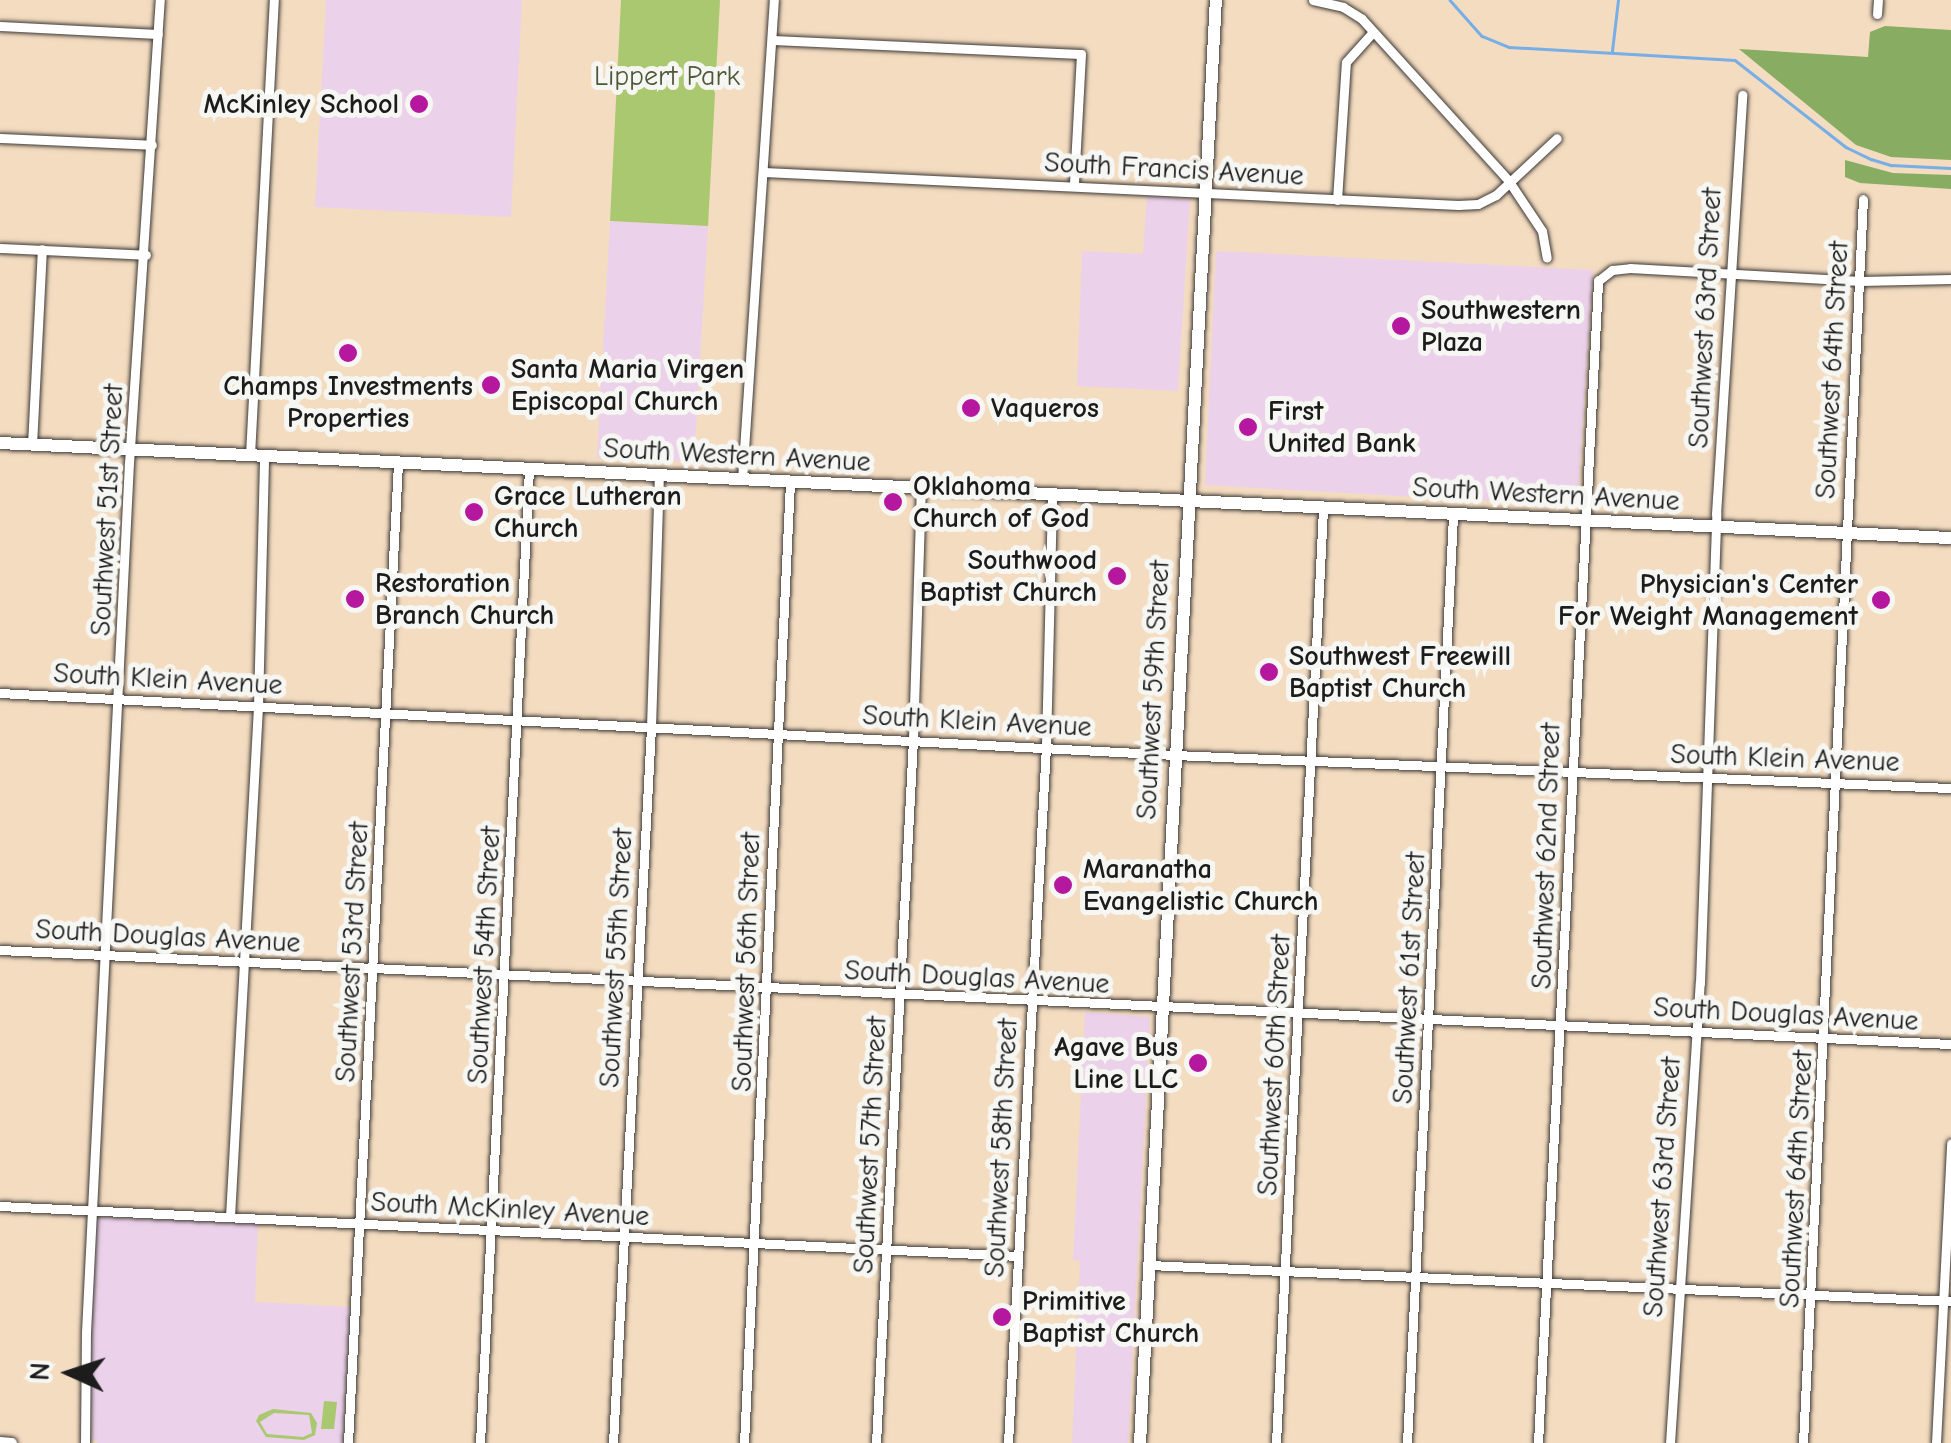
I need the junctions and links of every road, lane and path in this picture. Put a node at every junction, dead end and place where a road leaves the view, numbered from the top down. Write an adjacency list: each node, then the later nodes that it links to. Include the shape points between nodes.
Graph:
1 (160, 0): 10 (street, Southwest 51st Street)
2 (274, 0): 32 (street)
3 (774, 0): 11 (street)
4 (1216, 0): 19 (main road, Southwest 59th Street)
5 (1313, 0): 9 (street, via 1343,7)
6 (1878, 0): 7 (street)
7 (1877, 14)
8 (0, 26): 10 (street)
9 (1372, 33): 17 (street); 21 (street, via 1346,62)
10 (158, 34): 15 (street, Southwest 51st Street)
11 (772, 40): 16 (street); 18 (street, via 1081,54)
12 (1742, 95): 26 (street, Southwest 63rd Street)
13 (0, 138): 15 (street)
14 (1557, 138): 17 (street, South Francis Avenue)
15 (152, 146): 24 (street, Southwest 51st Street)
16 (764, 172): 18 (street, South Francis Avenue); 37 (street)
17 (1508, 180): 21 (street, South Francis Avenue, via 1478,204); 25 (street, via 1542,231)
18 (1074, 185): 19 (street, South Francis Avenue)
19 (1206, 195): 21 (street, South Francis Avenue); 41 (main road, Southwest 59th Street)
20 (1863, 198): 28 (street, Southwest 64th Street)
21 (1337, 200)
22 (0, 248): 23 (street)
23 (42, 249): 24 (street); 30 (street)
24 (146, 255): 31 (street, Southwest 51st Street)
25 (1548, 258)
26 (1728, 276): 28 (street); 44 (street, Southwest 62nd Street, via 1630,268 1604,273 1597,290); 45 (street, Southwest 63rd Street)
27 (1951, 279): 28 (street)
28 (1861, 281): 46 (street, Southwest 64th Street)
29 (0, 443): 30 (main road, South Western Avenue)
30 (32, 445): 31 (main road, South Western Avenue)
31 (131, 450): 32 (main road, South Western Avenue); 49 (street, Southwest 51st Street)
32 (250, 456): 33 (main road, South Western Avenue)
33 (264, 456): 34 (main road, South Western Avenue); 50 (street)
34 (398, 463): 35 (main road, South Western Avenue); 51 (street, Southwest 53rd Street)
35 (529, 469): 36 (main road, South Western Avenue); 52 (street, Southwest 54th Street)
36 (659, 476): 37 (main road, South Western Avenue); 53 (street, Southwest 55th Street)
37 (742, 480): 38 (main road, South Western Avenue)
38 (790, 482): 39 (main road, South Western Avenue); 54 (street, Southwest 56th Street)
39 (921, 489): 40 (main road, South Western Avenue); 55 (street, Southwest 57th Street)
40 (1052, 496): 41 (main road, South Western Avenue); 56 (street, Southwest 58th Street)
41 (1188, 503): 42 (main road, South Western Avenue); 57 (main road, Southwest 59th Street)
42 (1323, 509): 43 (main road, South Western Avenue); 58 (street, Southwest 60th Street)
43 (1452, 515): 44 (main road, South Western Avenue); 59 (street, Southwest 61st Street)
44 (1583, 521): 45 (main road, South Western Avenue); 60 (street, Southwest 62nd Street)
45 (1715, 527): 46 (main road, South Western Avenue); 61 (street, Southwest 63rd Street)
46 (1846, 533): 47 (main road, South Western Avenue); 62 (street, Southwest 64th Street)
47 (1951, 538)
48 (0, 694): 49 (street, South Klein Avenue)
49 (119, 700): 50 (street, South Klein Avenue); 65 (street, Southwest 51st Street)
50 (258, 706): 51 (street, South Klein Avenue); 66 (street)
51 (387, 714): 52 (street, South Klein Avenue); 67 (street, Southwest 53rd Street)
52 (519, 719): 53 (street, South Klein Avenue); 68 (street, Southwest 54th Street)
53 (651, 727): 54 (street, South Klein Avenue); 69 (street, Southwest 55th Street)
54 (778, 734): 55 (street, South Klein Avenue); 70 (street, Southwest 56th Street)
55 (913, 739): 56 (street, South Klein Avenue); 71 (street, Southwest 57th Street)
56 (1046, 745): 57 (street, South Klein Avenue); 72 (street, Southwest 58th Street)
57 (1175, 755): 58 (street, South Klein Avenue); 73 (main road, Southwest 59th Street)
58 (1312, 760): 59 (street, South Klein Avenue); 74 (street, Southwest 60th Street)
59 (1440, 767): 60 (street, South Klein Avenue); 75 (street, Southwest 61st Street)
60 (1571, 770): 61 (street, South Klein Avenue); 76 (street, Southwest 62nd Street)
61 (1706, 778): 62 (street, South Klein Avenue); 77 (street, Southwest 63rd Street)
62 (1838, 783): 63 (street, South Klein Avenue); 78 (street, Southwest 64th Street)
63 (1951, 788)
64 (0, 950): 65 (street, South Douglas Avenue)
65 (106, 954): 66 (street, South Douglas Avenue); 82 (street, Southwest 51st Street)
66 (244, 962): 67 (street, South Douglas Avenue); 83 (street)
67 (374, 970): 68 (street, South Douglas Avenue); 84 (street, Southwest 53rd Street)
68 (505, 976): 69 (street, South Douglas Avenue); 85 (street, Southwest 54th Street)
69 (638, 983): 70 (street, South Douglas Avenue); 86 (street, Southwest 55th Street)
70 (769, 988): 71 (street, South Douglas Avenue); 87 (street, Southwest 56th Street)
71 (900, 996): 72 (street, South Douglas Avenue); 88 (street, Southwest 57th Street)
72 (1030, 1002): 73 (street, South Douglas Avenue); 89 (street, Southwest 58th Street)
73 (1162, 1009): 74 (street, South Douglas Avenue); 90 (main road, Southwest 59th Street)
74 (1300, 1014): 75 (street, South Douglas Avenue); 91 (street, Southwest 60th Street)
75 (1430, 1020): 76 (street, South Douglas Avenue); 92 (street, Southwest 61st Street)
76 (1562, 1027): 77 (street, South Douglas Avenue); 93 (street, Southwest 62nd Street)
77 (1694, 1032): 78 (street, South Douglas Avenue); 94 (street, Southwest 63rd Street)
78 (1825, 1040): 79 (street, South Douglas Avenue); 95 (street, Southwest 64th Street)
79 (1951, 1044)
80 (1951, 1143): 96 (street)
81 (0, 1206): 82 (street, South McKinley Avenue)
82 (92, 1211): 83 (street, South McKinley Avenue); 99 (street, Southwest 51st Street)
83 (230, 1217): 84 (street, South McKinley Avenue)
84 (359, 1224): 85 (street, South McKinley Avenue); 100 (street, Southwest 53rd Street)
85 (493, 1229): 86 (street, South McKinley Avenue); 101 (street, Southwest 54th Street)
86 (624, 1236): 87 (street, South McKinley Avenue); 102 (street, Southwest 55th Street)
87 (755, 1243): 88 (street, South McKinley Avenue); 103 (street, Southwest 56th Street)
88 (887, 1252): 89 (street, South McKinley Avenue); 104 (street, Southwest 57th Street)
89 (1018, 1256): 105 (street, Southwest 58th Street)
90 (1149, 1265): 91 (street); 106 (main road, Southwest 59th Street)
91 (1284, 1270): 92 (street); 107 (street, Southwest 60th Street)
92 (1416, 1277): 93 (street); 108 (street, Southwest 61st Street)
93 (1546, 1283): 94 (street); 109 (street, Southwest 62nd Street)
94 (1678, 1288): 95 (street); 110 (street, Southwest 63rd Street)
95 (1813, 1294): 96 (street); 111 (street, Southwest 64th Street)
96 (1947, 1300): 112 (street)
97 (0, 1442): 98 (street)
98 (12, 1443)
99 (84, 1443)
100 (348, 1443)
101 (480, 1443)
102 (613, 1443)
103 (744, 1443)
104 (876, 1443)
105 (1008, 1443)
106 (1140, 1443)
107 (1276, 1443)
108 (1407, 1443)
109 (1538, 1443)
110 (1670, 1443)
111 (1803, 1443)
112 (1936, 1443)

